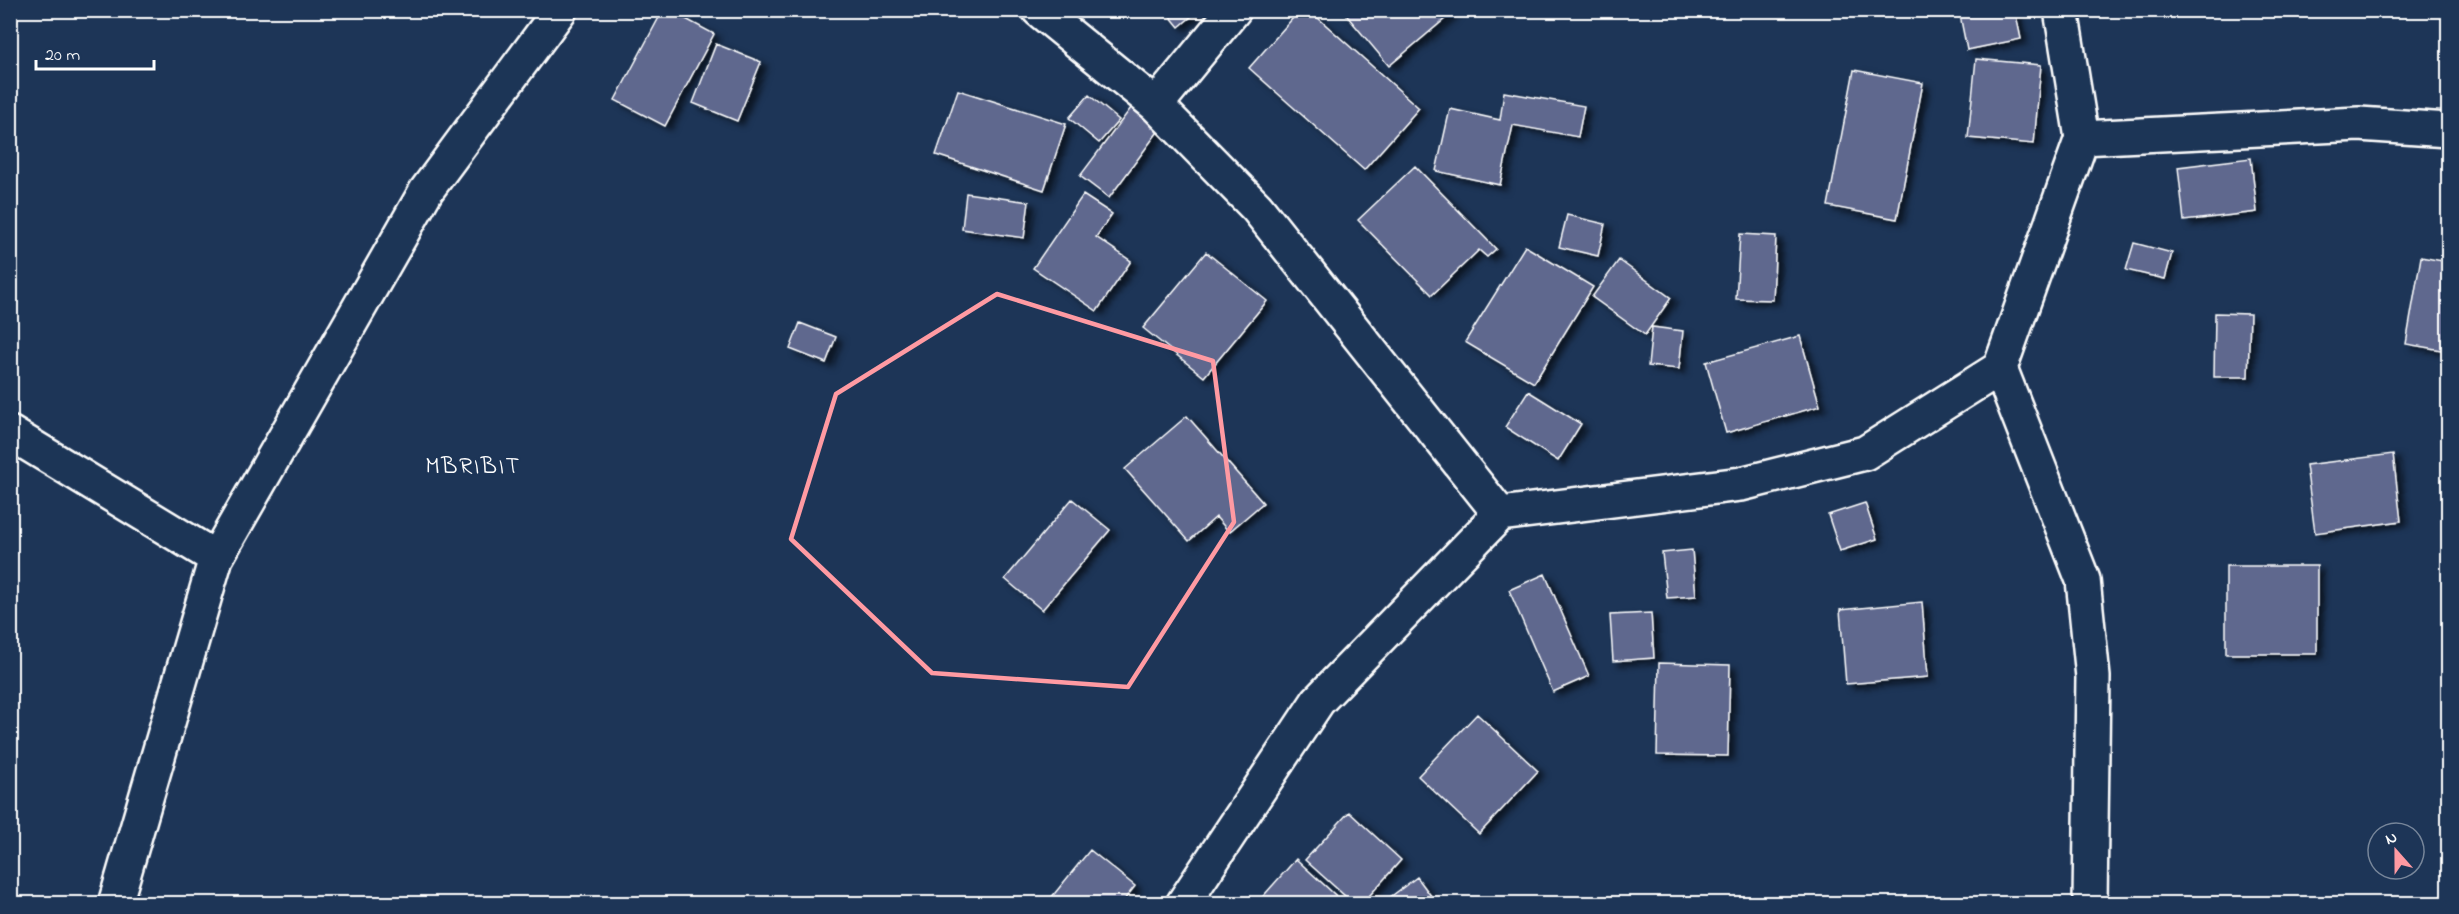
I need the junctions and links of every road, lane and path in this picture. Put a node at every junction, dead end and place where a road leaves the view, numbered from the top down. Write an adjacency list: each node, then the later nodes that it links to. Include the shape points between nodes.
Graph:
1 (560, 10): 11 (street, via 426,191)
2 (1039, 10): 5 (street)
3 (1234, 10): 5 (street)
4 (2061, 10): 7 (street)
5 (1156, 105): 10 (street, via 1257,208)
6 (2448, 130): 7 (street, via 2359,124)
7 (2082, 138): 8 (street)
8 (2000, 368): 10 (street, via 1865,453 1741,484); 14 (street, via 2083,580 2093,677)
9 (10, 433): 11 (street)
10 (1500, 514): 13 (street, via 1318,701)
11 (216, 558): 12 (street)
12 (115, 903)
13 (1183, 903)
14 (2090, 903)

